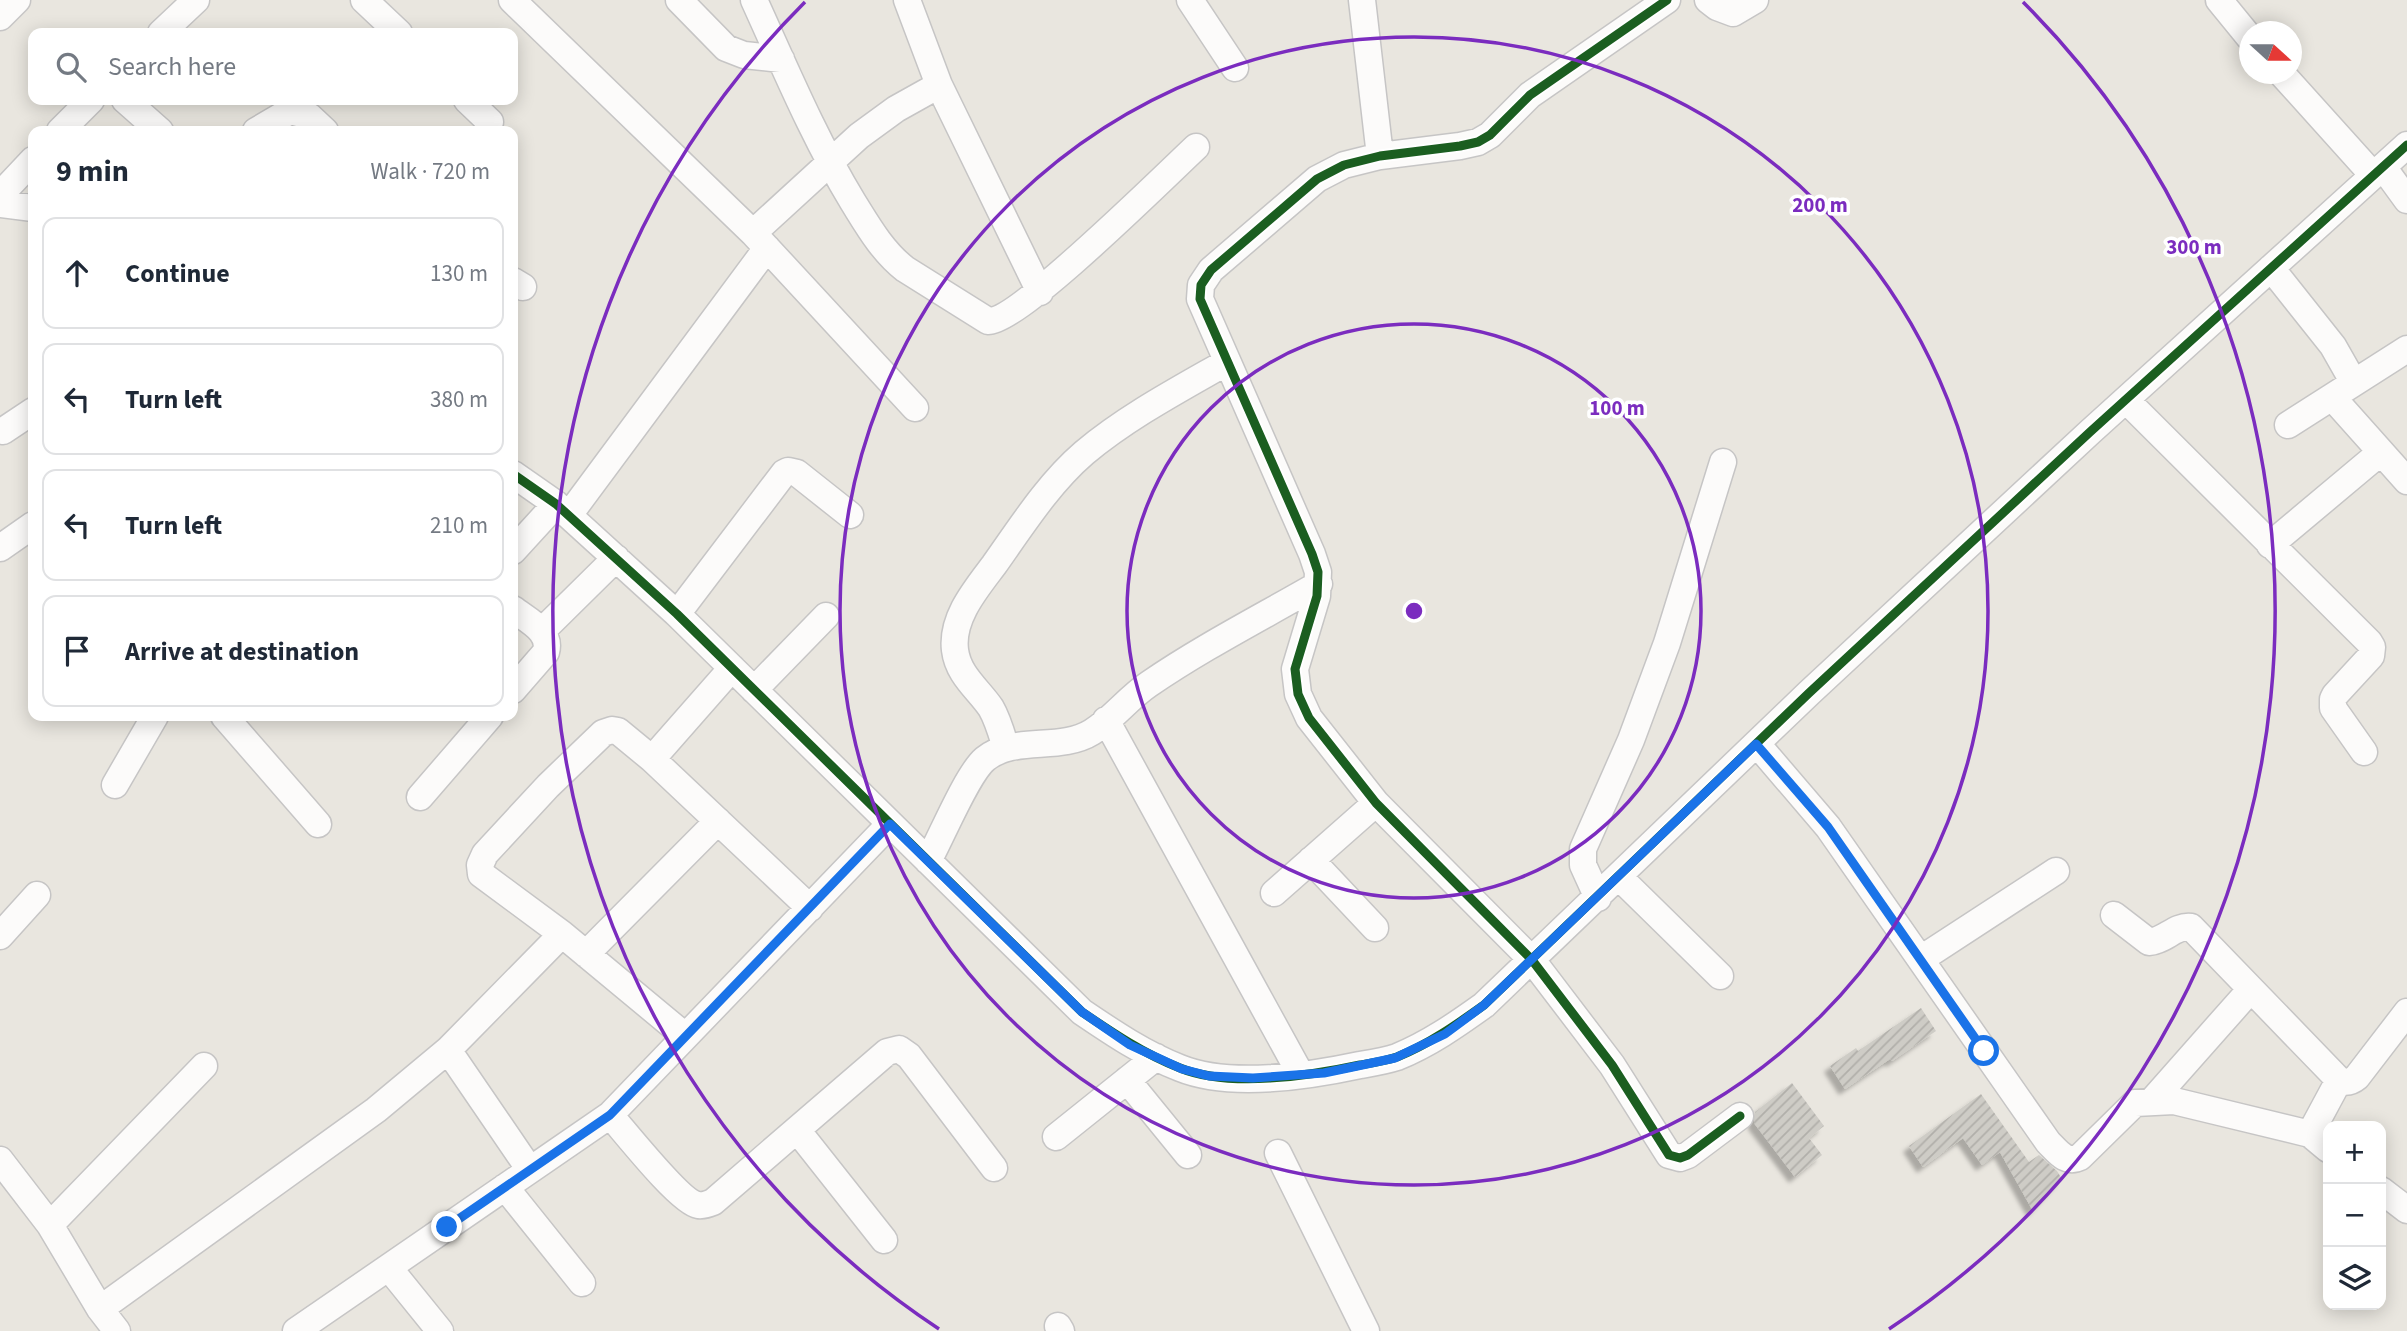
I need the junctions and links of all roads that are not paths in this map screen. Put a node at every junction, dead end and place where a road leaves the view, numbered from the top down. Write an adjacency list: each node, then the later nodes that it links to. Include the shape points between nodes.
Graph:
1 (18, 0): 14 (street)
2 (196, 0): 16 (street)
3 (364, 0): 17 (street)
4 (512, 0): 40 (street)
5 (680, 0): 18 (street, via 726,48)
6 (754, 0): 18 (street)
7 (907, 0): 21 (street)
8 (1190, 0): 19 (street)
9 (1362, 0): 32 (street)
10 (1708, 0): 11 (street, via 1733,13)
11 (1755, 0)
12 (2219, 0): 15 (street)
13 (1659, 2): 32 (street, via 1530,95 1499,128 1478,142)
14 (0, 17)
15 (2239, 25)
16 (166, 28)
17 (394, 28)
18 (781, 59): 33 (street)
19 (1235, 68)
20 (2292, 84): 35 (street)
21 (939, 85): 33 (street, via 859,136); 42 (street)
22 (86, 105): 26 (street)
23 (131, 105): 27 (street)
24 (472, 105): 25 (street)
25 (490, 122)
26 (65, 126)
27 (154, 126)
28 (265, 126): 29 (street, via 290,111 309,116)
29 (320, 126)
30 (2407, 145): 35 (street)
31 (1196, 147): 42 (street)
32 (1380, 156): 44 (street, via 1344,165 1317,179 1204,279 1200,299)
33 (829, 163): 40 (street); 42 (street, via 874,237 894,260 982,318 1002,318)
34 (28, 165): 36 (street)
35 (2378, 171): 37 (street); 41 (street)
36 (0, 195)
37 (2407, 200)
38 (0, 204): 39 (street)
39 (28, 207)
40 (760, 240): 47 (street); 55 (street)
41 (2272, 268): 45 (street, via 2333,346); 46 (street)
42 (1040, 292)
43 (2407, 349): 45 (street)
44 (1227, 362): 60 (street, via 1312,554); 73 (street, via 1126,421 1082,455 1054,484 972,595 958,624 958,666 996,718)
45 (2343, 390): 49 (street); 51 (street)
46 (2126, 400): 57 (street); 72 (street)
47 (915, 408)
48 (28, 414): 50 (street)
49 (2288, 425)
50 (2, 431)
51 (2381, 452): 54 (street); 57 (street)
52 (1723, 462): 88 (street, via 1667,643 1583,849 1583,865)
53 (518, 478): 55 (street)
54 (2407, 481)
55 (562, 509): 58 (street); 59 (street)
56 (850, 515): 62 (street, via 797,473 784,473)
57 (2270, 545): 74 (street, via 2372,647 2368,660 2332,703)
58 (518, 547)
59 (616, 558): 62 (street); 64 (street)
60 (1319, 584): 68 (street, via 1174,667); 78 (street, via 1294,668 1298,694 1309,718)
61 (518, 614): 64 (street)
62 (677, 614): 65 (street)
63 (826, 616): 67 (street)
64 (542, 631): 66 (street, via 547,638 546,652)
65 (732, 668): 67 (street); 75 (street)
66 (518, 684)
67 (754, 690): 81 (street)
68 (1107, 720): 73 (street, via 1079,738); 104 (street)
69 (152, 721): 76 (street)
70 (228, 721): 80 (street)
71 (486, 721): 77 (street)
72 (1756, 744): 85 (street); 95 (street, via 1828,827)
73 (1006, 748): 83 (street, via 974,772)
74 (2364, 752)
75 (652, 759): 79 (street); 92 (street, via 618,731 603,733 485,854 480,865 485,879)
76 (115, 785)
77 (420, 797)
78 (1376, 803): 82 (street); 96 (street)
79 (718, 821): 89 (street); 94 (street)
80 (318, 824)
81 (890, 824): 83 (street); 89 (street)
82 (1311, 860): 86 (street); 91 (street)
83 (928, 861): 102 (street, via 1082,1012)
84 (2056, 871): 95 (street)
85 (1619, 877): 88 (street); 97 (street)
86 (1274, 893)
87 (37, 895): 93 (street)
88 (1598, 898): 96 (street)
89 (810, 908): 100 (street)
90 (2114, 915): 98 (street, via 2149,942 2182,926 2191,927)
91 (1375, 928)
92 (562, 934): 94 (street); 101 (street)
93 (0, 936)
94 (586, 954): 100 (street)
95 (1921, 959): 107 (street, via 2062,1156 2080,1157 2136,1103)
96 (1532, 960): 104 (street, via 1445,1034 1395,1058); 109 (street, via 1612,1065 1669,1155 1681,1158)
97 (1720, 976)
98 (2251, 989): 106 (street); 107 (street)
99 (2407, 1012): 106 (street, via 2357,1077)
100 (685, 1036): 108 (street)
101 (448, 1050): 117 (street); 125 (street, via 376,1110)
102 (1156, 1057): 104 (street, via 1209,1076); 105 (street)
103 (204, 1066): 121 (street)
104 (1301, 1075)
105 (1127, 1080): 111 (street); 114 (street)
106 (2339, 1080): 112 (street)
107 (2151, 1102): 112 (street, via 2175,1101)
108 (610, 1115): 110 (street, via 682,1196 698,1205 713,1202); 117 (street)
109 (1740, 1116)
110 (797, 1130): 116 (street, via 887,1052 899,1049); 122 (street)
111 (1056, 1137)
112 (2319, 1141)
113 (1278, 1153): 129 (street)
114 (1188, 1155)
115 (0, 1160): 121 (street)
116 (994, 1168)
117 (530, 1170): 118 (street)
118 (505, 1187): 123 (street); 124 (street)
119 (2386, 1194): 120 (street)
120 (2407, 1210)
121 (50, 1226): 125 (street)
122 (884, 1240)
123 (388, 1268): 127 (street); 128 (street)
124 (582, 1283)
125 (100, 1309): 126 (street)
126 (117, 1331)
127 (296, 1331)
128 (440, 1331)
129 (1366, 1331)

